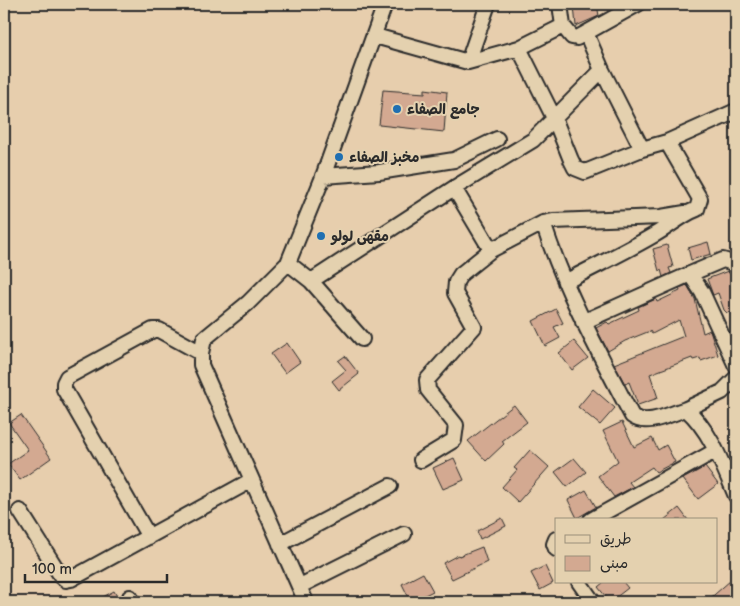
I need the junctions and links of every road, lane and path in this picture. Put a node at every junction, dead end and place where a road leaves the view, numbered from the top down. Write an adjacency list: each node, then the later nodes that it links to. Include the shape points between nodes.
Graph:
1 (385, 4): 7 (street)
2 (488, 4): 9 (street)
3 (560, 4): 5 (street)
4 (638, 4): 6 (street)
5 (563, 26): 6 (street, via 575,38); 8 (street)
6 (586, 33): 10 (street)
7 (375, 36): 9 (street); 16 (street)
8 (519, 48): 9 (street); 12 (street)
9 (468, 62)
10 (602, 70): 12 (street); 15 (street)
11 (736, 111): 14 (street)
12 (555, 120): 15 (street, via 571,160 576,168 585,172); 17 (street, via 533,140)
13 (497, 139): 16 (street, via 454,160 379,172)
14 (668, 142): 15 (street); 18 (street, via 700,199 697,209)
15 (642, 149)
16 (323, 176): 21 (street)
17 (454, 188): 20 (street); 24 (street)
18 (685, 213): 19 (street); 25 (street, via 650,238)
19 (543, 223): 20 (street); 25 (street)
20 (491, 250): 33 (street, via 461,274 456,282 456,293 474,327 427,380 428,390 456,425 454,440)
21 (288, 264): 24 (street); 28 (street, via 204,339)
22 (736, 268): 23 (street, via 733,263 723,260)
23 (690, 274): 26 (street); 29 (street, via 702,292)
24 (311, 281): 27 (street)
25 (565, 282): 26 (street)
26 (583, 322): 31 (street, via 632,416 646,421)
27 (362, 339)
28 (201, 353): 35 (street, via 201,365); 41 (street, via 159,330 153,330 67,377 64,382 64,389)
29 (736, 366)
30 (736, 378): 31 (street, via 722,392)
31 (686, 409): 32 (street, via 699,420)
32 (715, 451): 34 (street); 39 (street)
33 (421, 460)
34 (732, 474): 37 (street)
35 (252, 480): 41 (street); 42 (street)
36 (390, 486): 42 (street)
37 (736, 496)
38 (20, 511): 41 (street, via 66,580)
39 (595, 518)
40 (404, 534): 44 (street)
41 (149, 537)
42 (280, 544): 44 (street)
43 (580, 584): 46 (street)
44 (300, 586): 45 (street)
45 (306, 602)
46 (593, 602)

